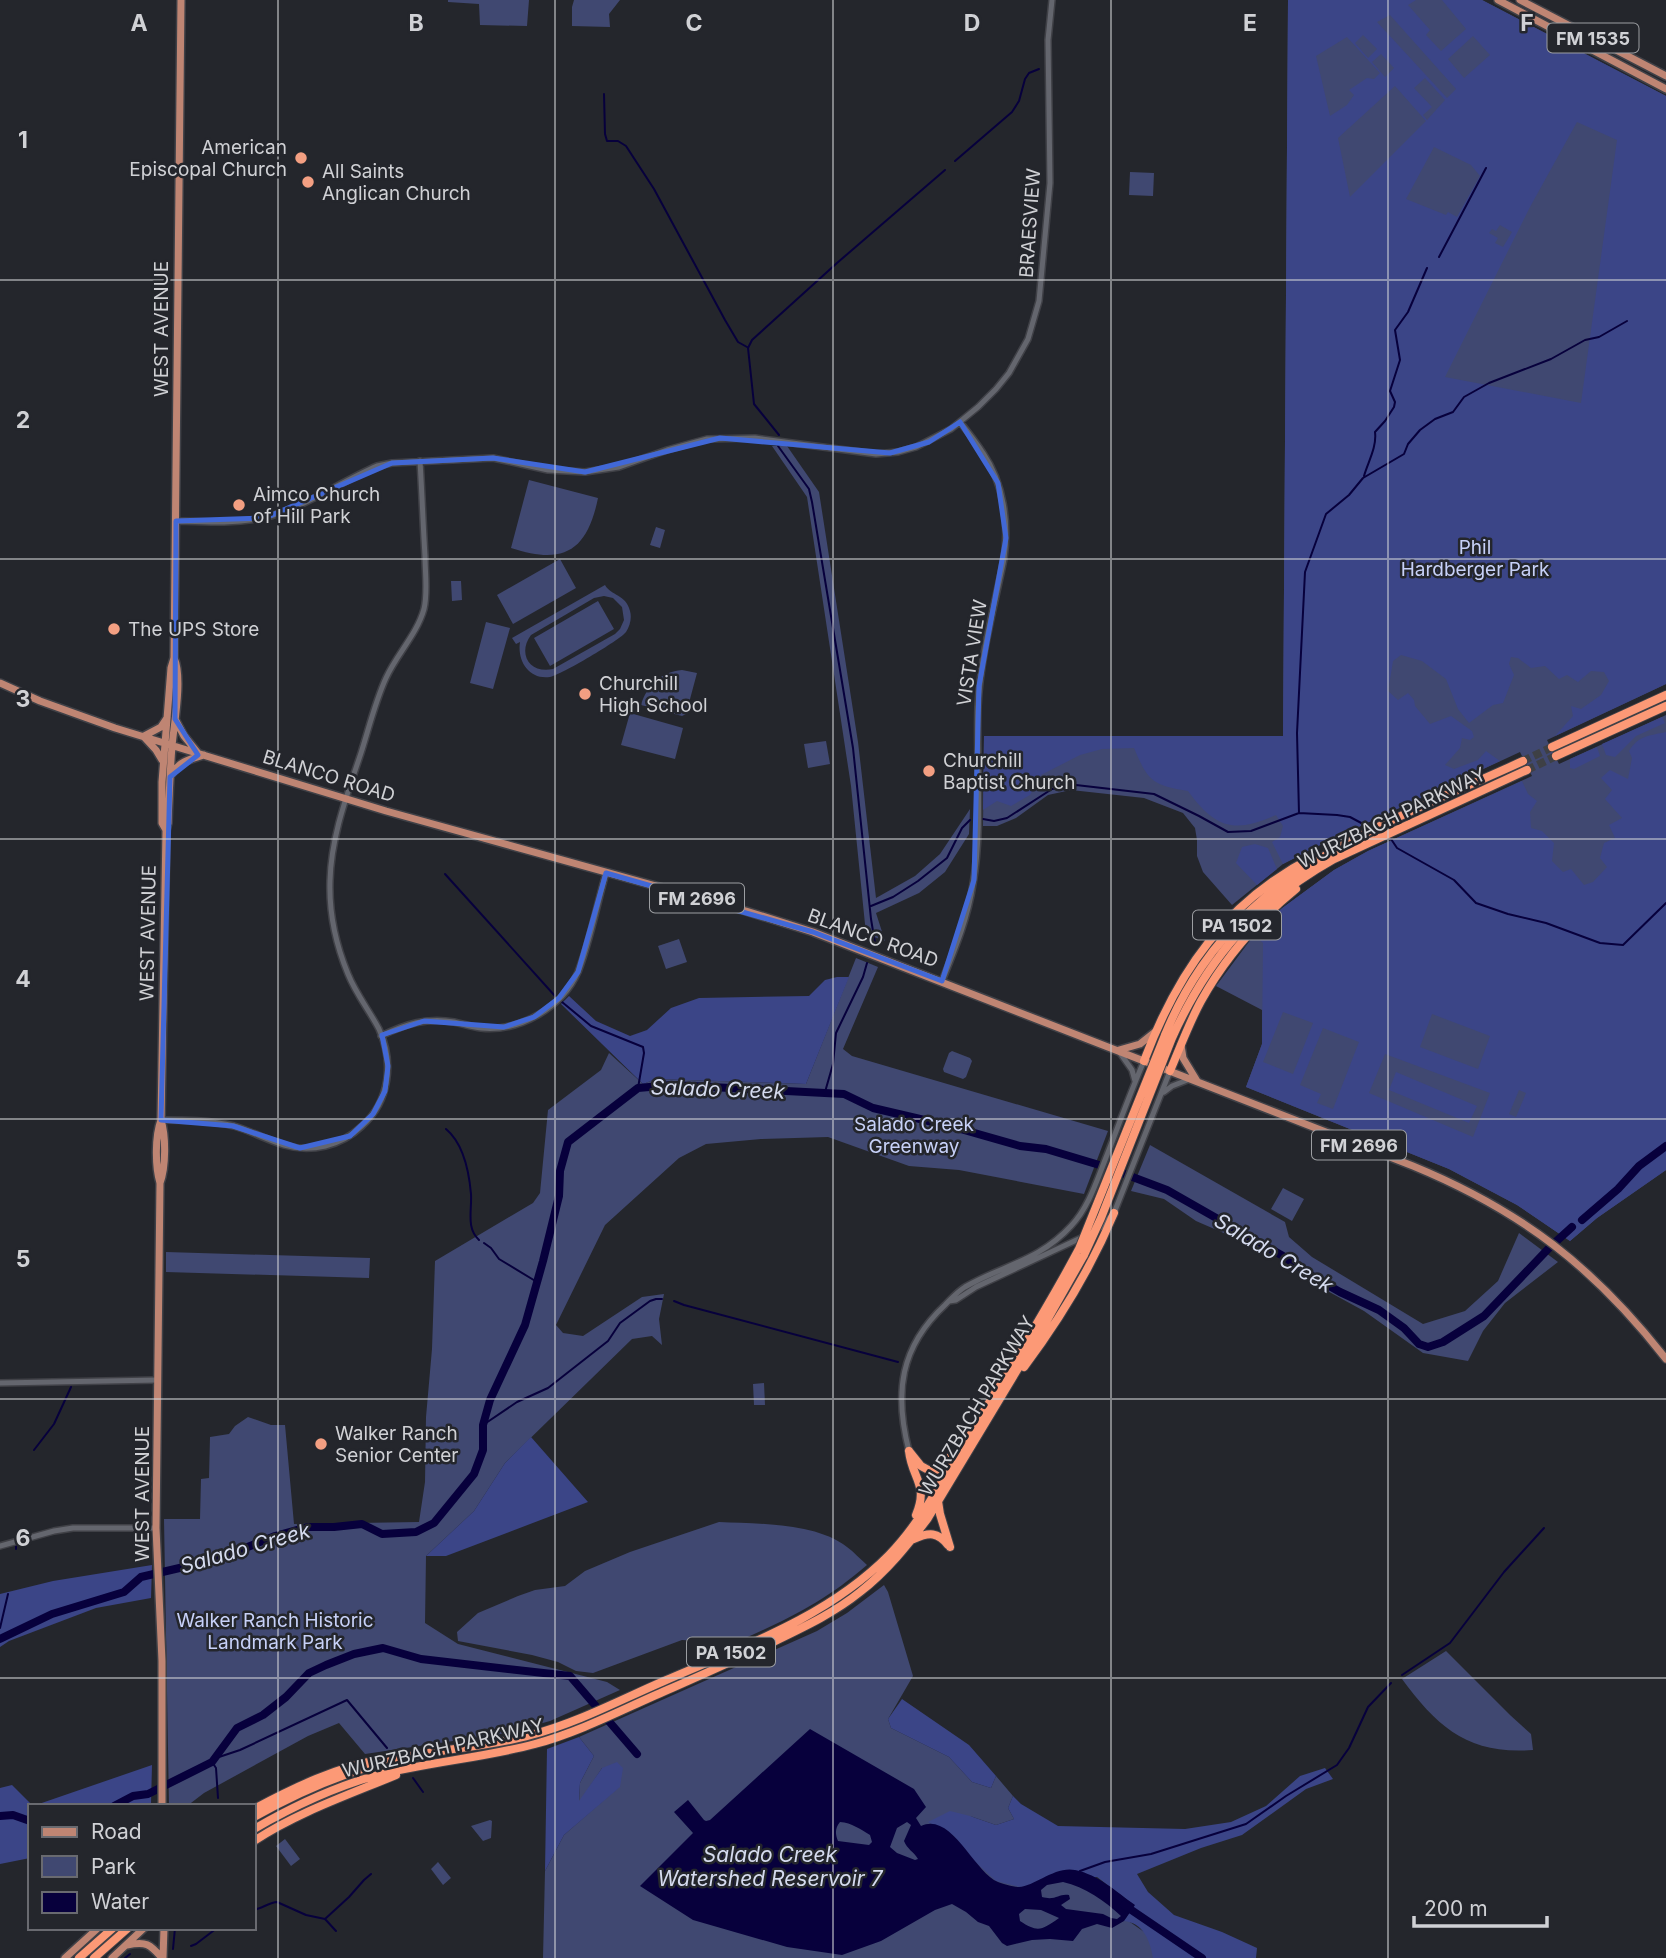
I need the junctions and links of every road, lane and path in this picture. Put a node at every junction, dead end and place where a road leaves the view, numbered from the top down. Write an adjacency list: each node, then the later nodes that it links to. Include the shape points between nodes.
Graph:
1 (181, 0): 9 (main road, WEST AVENUE)
2 (1052, 0): 7 (street, BRAESVIEW, via 1048,40 1050,183 1040,301 1028,339 1009,373)
3 (1498, 0): 6 (main road, FM 1535)
4 (1520, 0): 5 (main road, FM 1535)
5 (1666, 76)
6 (1666, 89)
7 (960, 422): 8 (street, BRAESVIEW, via 916,447 876,454 720,438 585,472 548,470 493,458); 28 (street, VISTA VIEW, via 992,467 1003,500 1006,538 979,686 974,880 965,920)
8 (420, 461): 9 (street, BRAESVIEW, via 377,466 265,518); 23 (street, via 424,608 385,681)
9 (176, 521): 13 (main road, WEST AVENUE)
10 (0, 683): 14 (main road, BLANCO ROAD / FM 2696, via 62,710)
11 (1666, 695): 16 (highway)
12 (1666, 706): 18 (highway)
13 (171, 718): 14 (main road); 15 (main road, WEST AVENUE); 17 (main road)
14 (143, 736): 15 (main road, BLANCO ROAD / FM 2696); 20 (main road)
15 (169, 744): 17 (main road, BLANCO ROAD / FM 2696); 20 (main road, WEST AVENUE); 22 (main road, WEST AVENUE)
16 (1552, 747)
17 (201, 754): 22 (main road, via 174,768); 23 (main road, BLANCO ROAD / FM 2696)
18 (1556, 756)
19 (1522, 761): 25 (highway, WURZBACH PARKWAY / PA 1502)
20 (163, 762): 24 (main road, WEST AVENUE, via 162,823)
21 (1527, 770): 26 (highway, WURZBACH PARKWAY / PA 1502)
22 (170, 777): 24 (main road, WEST AVENUE)
23 (346, 799): 27 (main road, BLANCO ROAD / FM 2696); 30 (street, via 331,864 330,900 348,974)
24 (166, 830): 39 (main road, WEST AVENUE)
25 (1342, 845): 29 (highway, via 1287,872 1231,918 1181,979); 31 (highway, WURZBACH PARKWAY / PA 1502, via 1296,874 1227,935 1190,984)
26 (1334, 859): 31 (highway, WURZBACH PARKWAY / PA 1502, via 1253,917 1224,948); 32 (highway, via 1284,898 1232,954 1201,1001)
27 (606, 873): 28 (main road, BLANCO ROAD / FM 2696, via 813,932); 30 (street, via 578,971 552,1005 504,1027 424,1021)
28 (942, 981): 33 (main road, BLANCO ROAD / FM 2696)
29 (1154, 1034): 32 (highway, via 1164,1051); 33 (main road); 34 (highway)
30 (381, 1036): 39 (street, via 388,1057 382,1099 362,1126 333,1144 300,1148 233,1126)
31 (1168, 1036): 41 (highway, WURZBACH PARKWAY / PA 1502, bridge)
32 (1181, 1045): 35 (highway); 36 (main road)
33 (1118, 1051): 34 (main road, BLANCO ROAD / FM 2696); 37 (street, via 1132,1070)
34 (1144, 1060): 35 (main road, BLANCO ROAD / FM 2696); 37 (street)
35 (1170, 1071): 36 (main road, BLANCO ROAD / FM 2696); 38 (street)
36 (1194, 1080): 38 (street, via 1172,1086); 43 (main road, BLANCO ROAD / FM 2696, via 1443,1178 1516,1218 1570,1258 1629,1314)
37 (1134, 1084): 38 (street, via 1144,1081 1156,1087); 42 (street, via 1092,1192 1072,1226 1047,1248 965,1287)
38 (1160, 1097): 40 (street)
39 (161, 1119): 44 (main road, WEST AVENUE)
40 (1114, 1213): 42 (street, via 1100,1228); 47 (highway, via 1071,1297)
41 (1081, 1252): 45 (highway, WURZBACH PARKWAY / PA 1502); 47 (highway, WURZBACH PARKWAY / PA 1502)
42 (949, 1301): 48 (street, via 922,1330 904,1373 901,1413)
43 (1666, 1359)
44 (158, 1380): 46 (street); 50 (main road, WEST AVENUE)
45 (1001, 1382): 48 (highway, via 942,1467 926,1470); 51 (highway, WURZBACH PARKWAY / PA 1502)
46 (0, 1383)
47 (996, 1406): 49 (highway, WURZBACH PARKWAY / PA 1502)
48 (909, 1451): 51 (highway, via 922,1496)
49 (938, 1501): 51 (highway, WURZBACH PARKWAY / PA 1502); 51 (highway, via 950,1547 937,1534)
50 (156, 1528): 52 (street, via 73,1528); 56 (main road, WEST AVENUE)
51 (910, 1536): 53 (highway, WURZBACH PARKWAY / PA 1502)
52 (0, 1546)
53 (875, 1573): 54 (highway, WURZBACH PARKWAY / PA 1502, via 810,1615 581,1718 504,1742); 55 (highway, WURZBACH PARKWAY / PA 1502, via 843,1605 814,1622 588,1725 535,1744)
54 (410, 1756): 57 (highway, via 359,1763 329,1773); 58 (highway, WURZBACH PARKWAY / PA 1502, via 311,1788)
55 (415, 1768): 59 (highway, WURZBACH PARKWAY / PA 1502, via 349,1784); 60 (highway)
56 (162, 1803)
57 (256, 1808)
58 (256, 1816)
59 (256, 1828)
60 (256, 1840)
61 (96, 1930): 67 (main road)
62 (111, 1930): 68 (highway)
63 (126, 1930): 69 (highway)
64 (142, 1930): 66 (main road)
65 (165, 1931): 71 (main road)
66 (126, 1945): 70 (main road); 71 (main road, via 144,1943)
67 (65, 1958)
68 (79, 1958)
69 (94, 1958)
70 (112, 1958)
71 (163, 1958)

